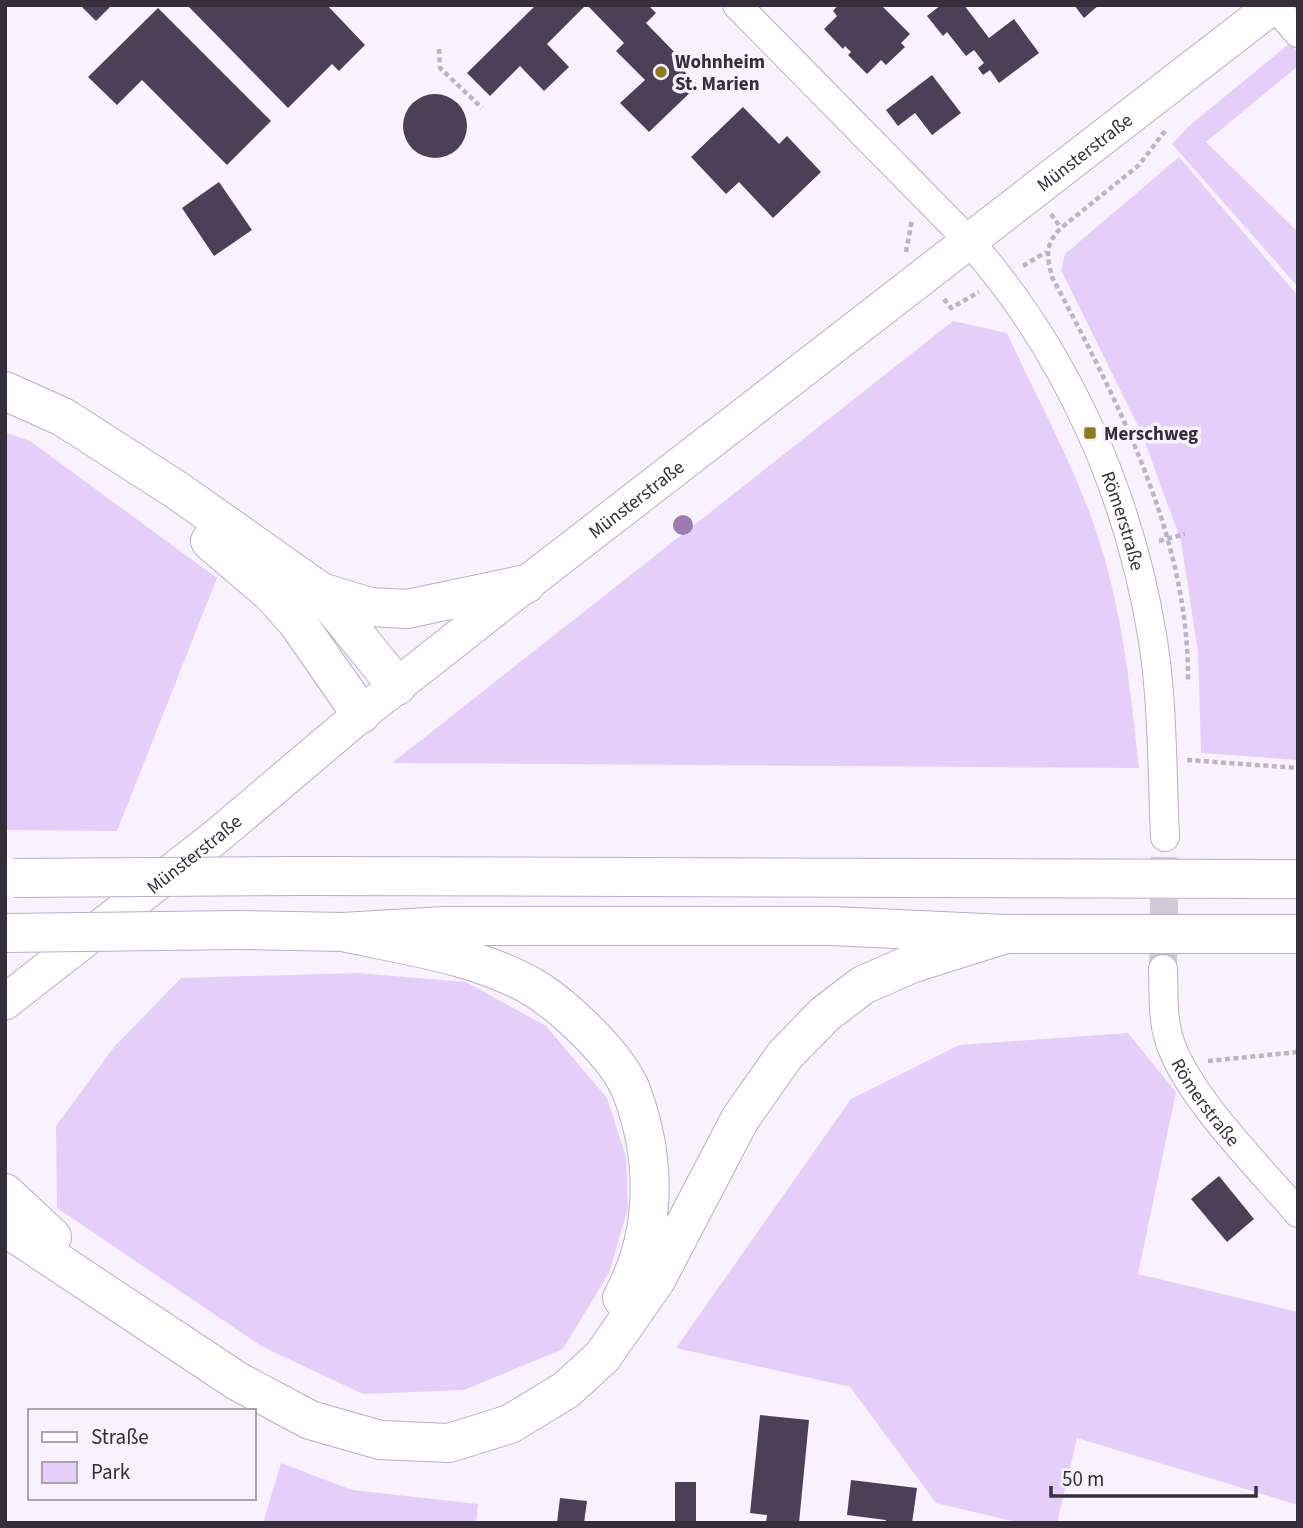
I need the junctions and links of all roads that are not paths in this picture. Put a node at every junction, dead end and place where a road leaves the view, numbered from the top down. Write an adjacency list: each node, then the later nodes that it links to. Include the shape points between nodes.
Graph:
1 (737, 5): 4 (street)
2 (1274, 5): 3 (street); 4 (main road, Münsterstraße)
3 (1298, 33)
4 (969, 241): 7 (main road, Münsterstraße); 11 (street, Römerstraße, via 1003,279 1056,360 1133,542 1153,643)
5 (5, 391): 8 (highway, via 63,416)
6 (5, 404): 10 (highway, via 54,428 166,502 271,593 298,622)
7 (526, 584): 8 (highway, via 407,609 370,607); 9 (main road, Münsterstraße)
8 (321, 592): 9 (highway)
9 (397, 685): 10 (main road, Münsterstraße)
10 (361, 714): 19 (main road, Münsterstraße, via 217,836)
11 (1165, 837)
12 (10, 878): 13 (highway, bridge)
13 (1298, 879)
14 (342, 932): 15 (highway, bridge); 16 (highway, via 444,926 832,926); 20 (highway, via 468,959 531,986 601,1045 632,1090 648,1156 651,1216 633,1277 608,1321 593,1343 555,1378 504,1408 447,1421 382,1421 317,1405 247,1369 62,1246)
15 (5, 933)
16 (1006, 934): 17 (highway); 22 (highway, via 911,964 863,985 825,1014 785,1055 740,1119 656,1280 602,1357 566,1390 510,1424 449,1443 380,1440 310,1420 237,1381)
17 (1298, 934)
18 (1163, 969): 21 (street, Römerstraße, via 1168,1039 1179,1063 1193,1088)
19 (5, 1002)
20 (5, 1193)
21 (1298, 1213)
22 (5, 1227)

